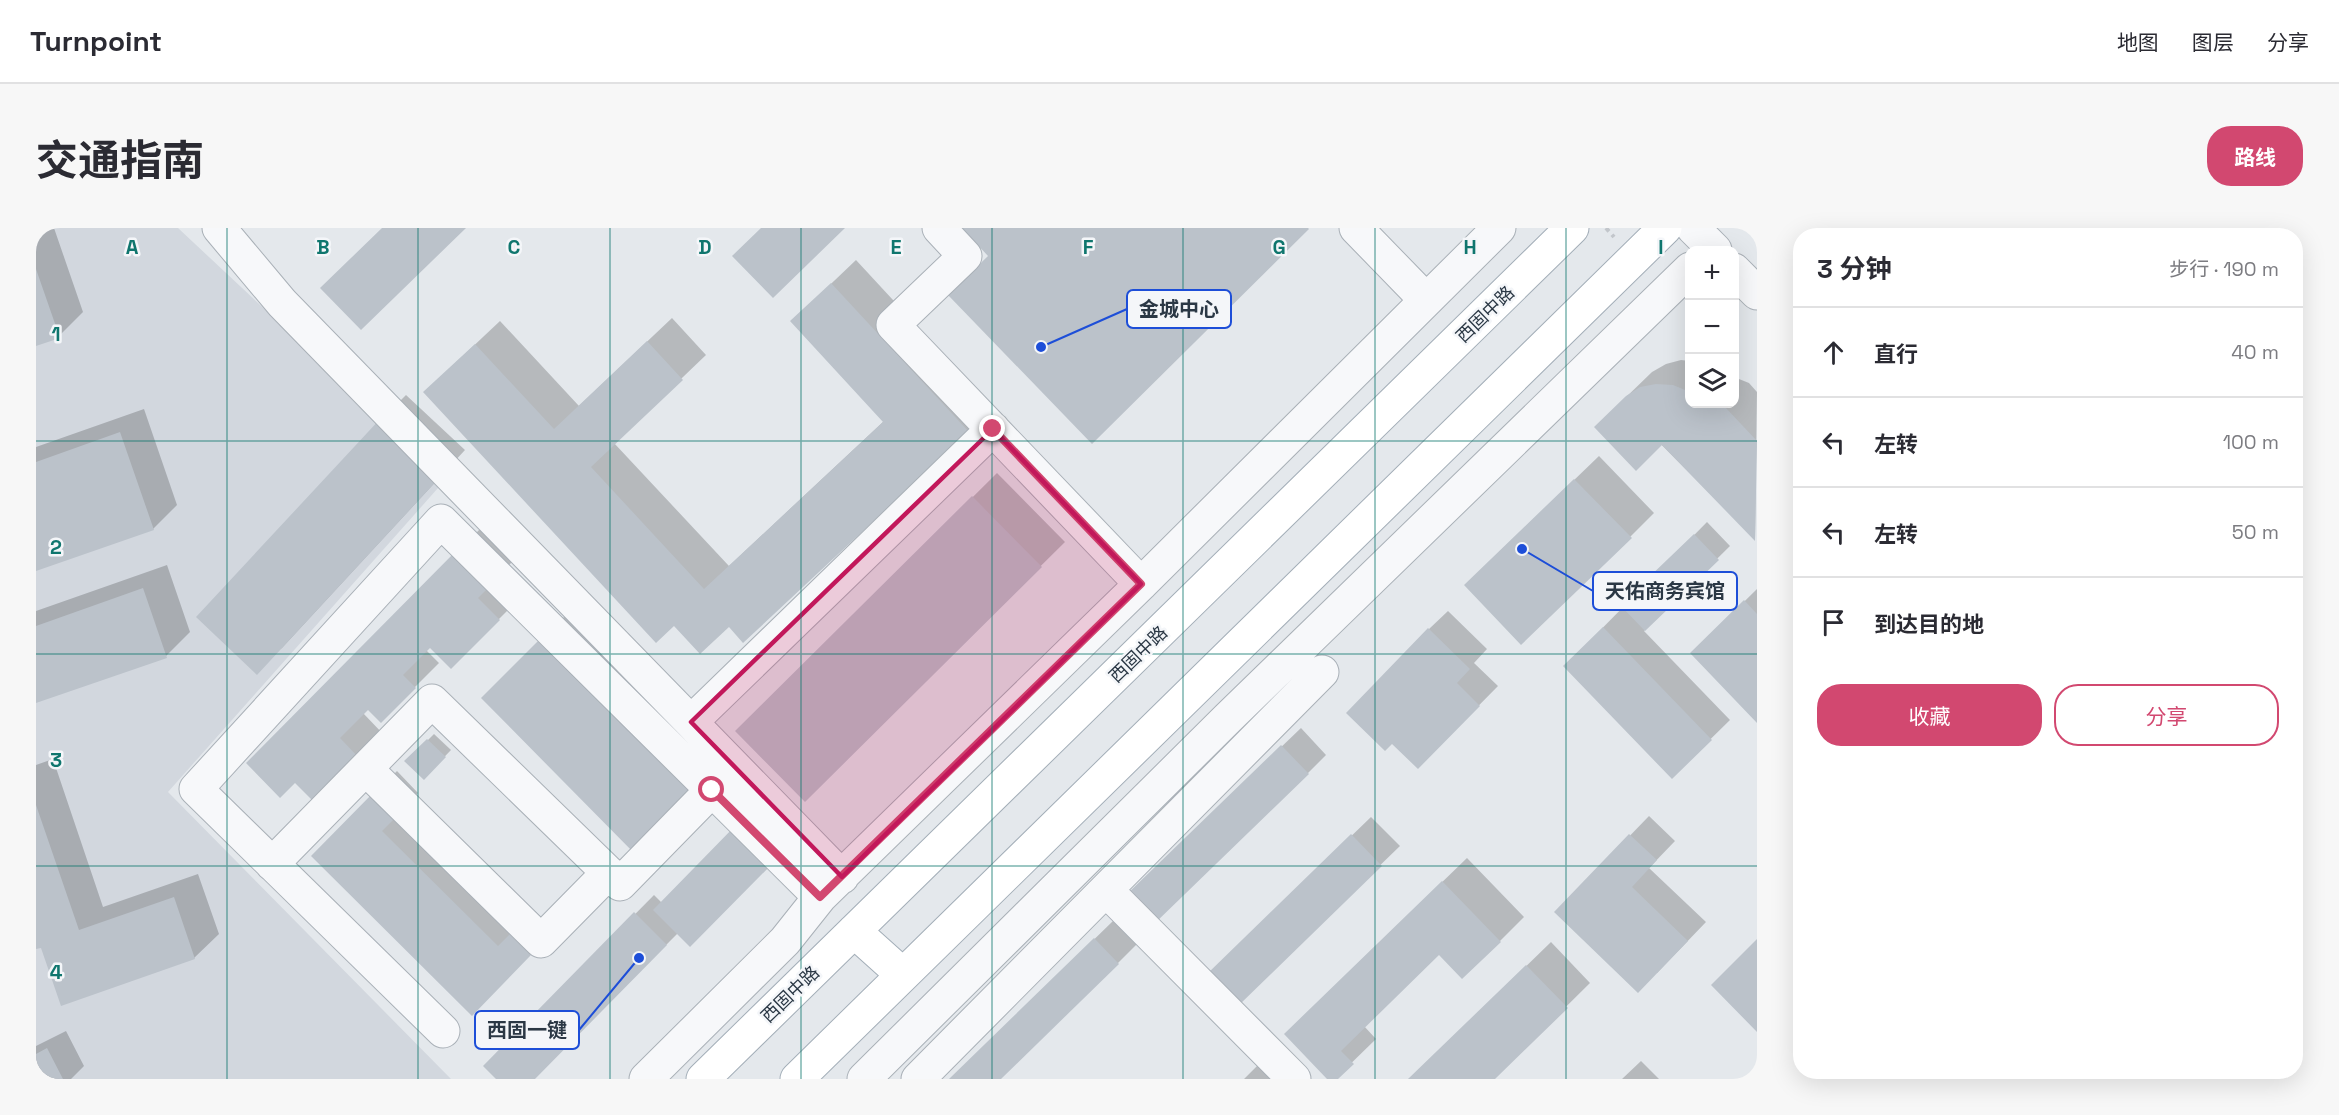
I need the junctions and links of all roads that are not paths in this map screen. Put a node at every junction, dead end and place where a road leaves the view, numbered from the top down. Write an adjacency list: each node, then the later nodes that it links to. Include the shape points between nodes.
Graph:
1 (219, 228): 14 (street, via 282,303)
2 (939, 228): 11 (street, via 965,256 893,325)
3 (1356, 228): 10 (street)
4 (1499, 228): 10 (street)
5 (1572, 228): 21 (main road, 西固中路)
6 (1665, 228): 22 (main road)
7 (1708, 245): 27 (street)
8 (1739, 275): 9 (street)
9 (1757, 293)
10 (1426, 300): 12 (street)
11 (993, 429): 12 (street); 14 (street)
12 (1141, 584): 19 (street)
13 (1322, 672): 20 (street)
14 (691, 722): 19 (street)
15 (366, 769): 17 (street); 18 (street, via 541,941); 18 (street, via 432,701)
16 (712, 790): 17 (street, via 441,521 196,789); 18 (street, via 620,884); 19 (street)
17 (272, 864): 23 (street)
18 (608, 873)
19 (831, 887): 24 (street, via 785,941)
20 (1106, 890): 28 (street); 29 (street)
21 (854, 931): 22 (main road); 25 (main road, 西固中路)
22 (903, 975): 26 (main road)
23 (443, 1031)
24 (646, 1079)
25 (703, 1079)
26 (797, 1079)
27 (864, 1079)
28 (918, 1079)
29 (1294, 1079)

